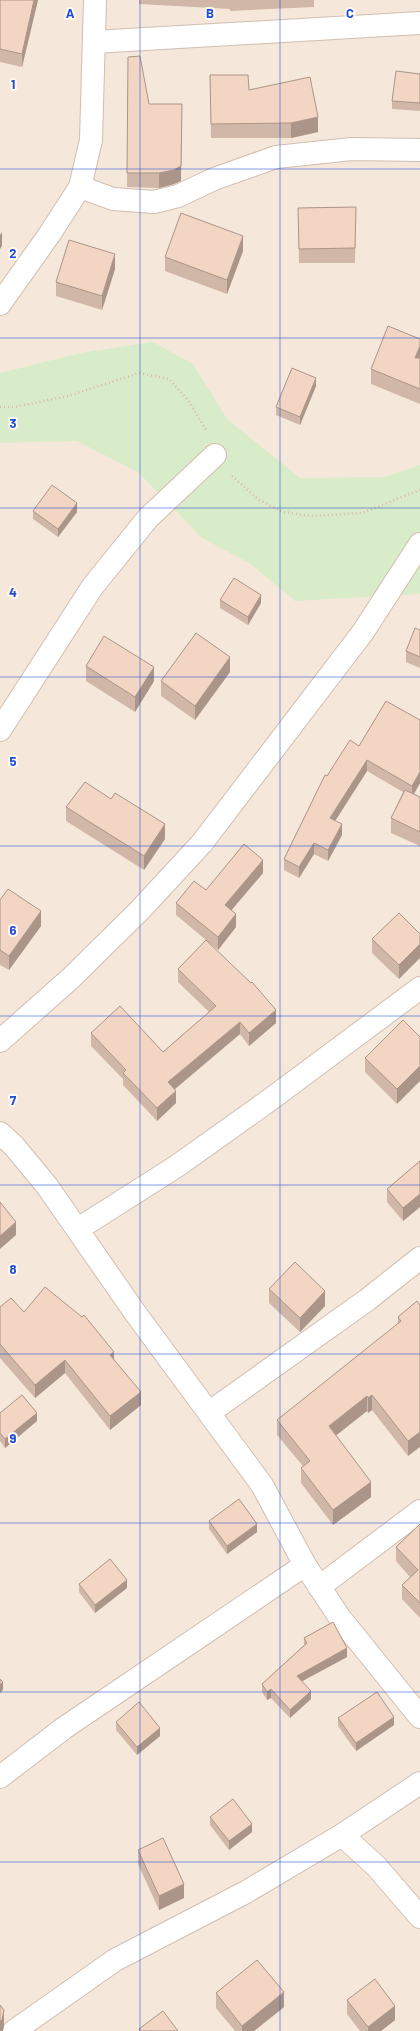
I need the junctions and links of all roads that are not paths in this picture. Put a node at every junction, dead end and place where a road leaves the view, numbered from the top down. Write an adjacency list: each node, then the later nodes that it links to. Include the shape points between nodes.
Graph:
1 (95, 0): 3 (street)
2 (420, 23): 3 (street)
3 (94, 42): 5 (street, via 91,140)
4 (420, 150): 5 (street, via 352,149 276,157 214,179 178,196 154,202 112,199)
5 (80, 187): 6 (street)
6 (0, 304)
7 (215, 455): 9 (street, via 148,518 93,586)
8 (420, 544): 11 (street, via 358,638 202,843 114,936)
9 (0, 730)
10 (420, 988): 13 (street, via 177,1166)
11 (0, 1041)
12 (0, 1133): 13 (street, via 48,1186)
13 (78, 1229): 15 (street, via 136,1314)
14 (420, 1258): 15 (street, via 367,1300)
15 (210, 1412): 17 (street, via 262,1485)
16 (420, 1511): 18 (street)
17 (305, 1566): 18 (street); 20 (street, via 64,1728)
18 (319, 1587): 19 (street, via 340,1618)
19 (420, 1717)
20 (0, 1777)
21 (420, 1783): 22 (street)
22 (342, 1835): 23 (street, via 376,1866); 24 (street, via 246,1892 115,1960)
23 (420, 1917)
24 (14, 2031)

